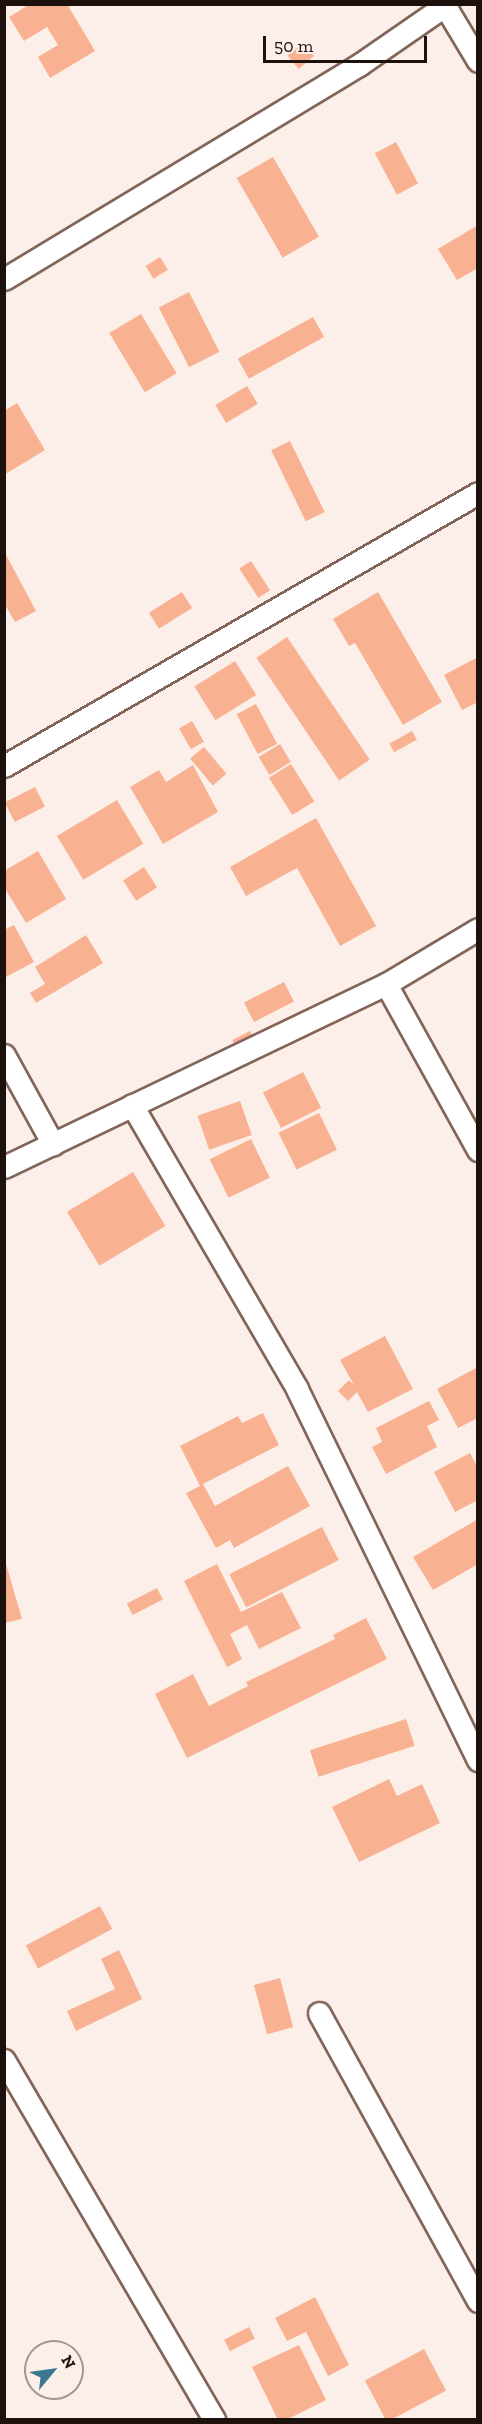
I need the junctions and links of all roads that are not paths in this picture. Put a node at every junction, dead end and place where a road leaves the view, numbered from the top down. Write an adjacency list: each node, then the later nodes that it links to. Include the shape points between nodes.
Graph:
1 (446, 5): 2 (street); 3 (street, via 359,65)
2 (477, 62)
3 (4, 279)
4 (477, 493): 5 (street)
5 (4, 766)
6 (477, 929): 7 (street)
7 (386, 984): 9 (street); 11 (street)
8 (4, 1055): 10 (street)
9 (132, 1105): 10 (street); 13 (street, via 297,1389)
10 (53, 1144): 12 (street)
11 (477, 1150)
12 (4, 1167)
13 (477, 1760)
14 (319, 2013): 16 (street)
15 (4, 2060): 17 (street)
16 (477, 2301)
17 (214, 2420)

